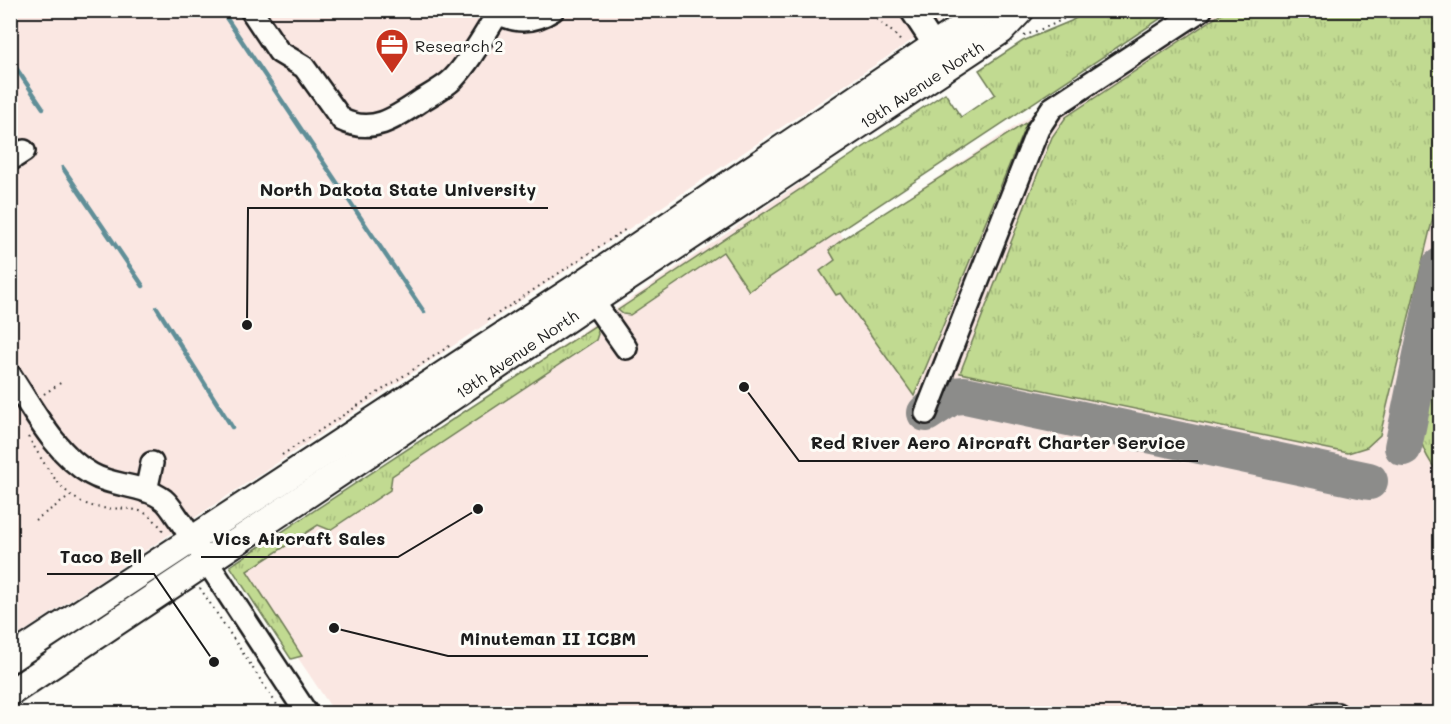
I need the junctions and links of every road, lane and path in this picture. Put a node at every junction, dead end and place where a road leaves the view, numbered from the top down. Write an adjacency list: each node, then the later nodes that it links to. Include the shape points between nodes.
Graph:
1 (251, 10): 9 (street, via 279,52 304,67 342,120 366,127 392,120 452,80 469,60)
2 (553, 10): 9 (street, via 521,21)
3 (869, 10): 11 (path, via 877,22 893,31)
4 (911, 10): 12 (street)
5 (945, 10): 10 (path)
6 (987, 10): 12 (main road, 19th Avenue North)
7 (1021, 10): 12 (main road, 19th Avenue North, via 1001,31)
8 (1201, 10): 21 (street, via 1052,108 1038,129)
9 (496, 12)
10 (939, 15)
11 (903, 48)
12 (942, 57): 14 (main road, 19th Avenue North); 27 (main road, 19th Avenue North)
13 (629, 226): 17 (path)
14 (593, 301): 19 (street); 29 (main road, 19th Avenue North)
15 (14, 311): 16 (path)
16 (10, 313)
17 (487, 321)
18 (458, 340): 22 (path)
19 (626, 348)
20 (10, 375): 24 (street, via 60,449 75,463 112,484)
21 (926, 412)
22 (278, 458)
23 (152, 463): 24 (street)
24 (146, 491): 27 (street, via 164,501)
25 (72, 495): 26 (path)
26 (35, 520)
27 (186, 531): 28 (path); 29 (street); 31 (main road, 19th Avenue North)
28 (158, 538)
29 (206, 562): 32 (main road, 19th Avenue North); 33 (street)
30 (199, 587): 33 (path)
31 (13, 661)
32 (10, 693)
33 (295, 711)
34 (1320, 714): 35 (street)
35 (1337, 714)

